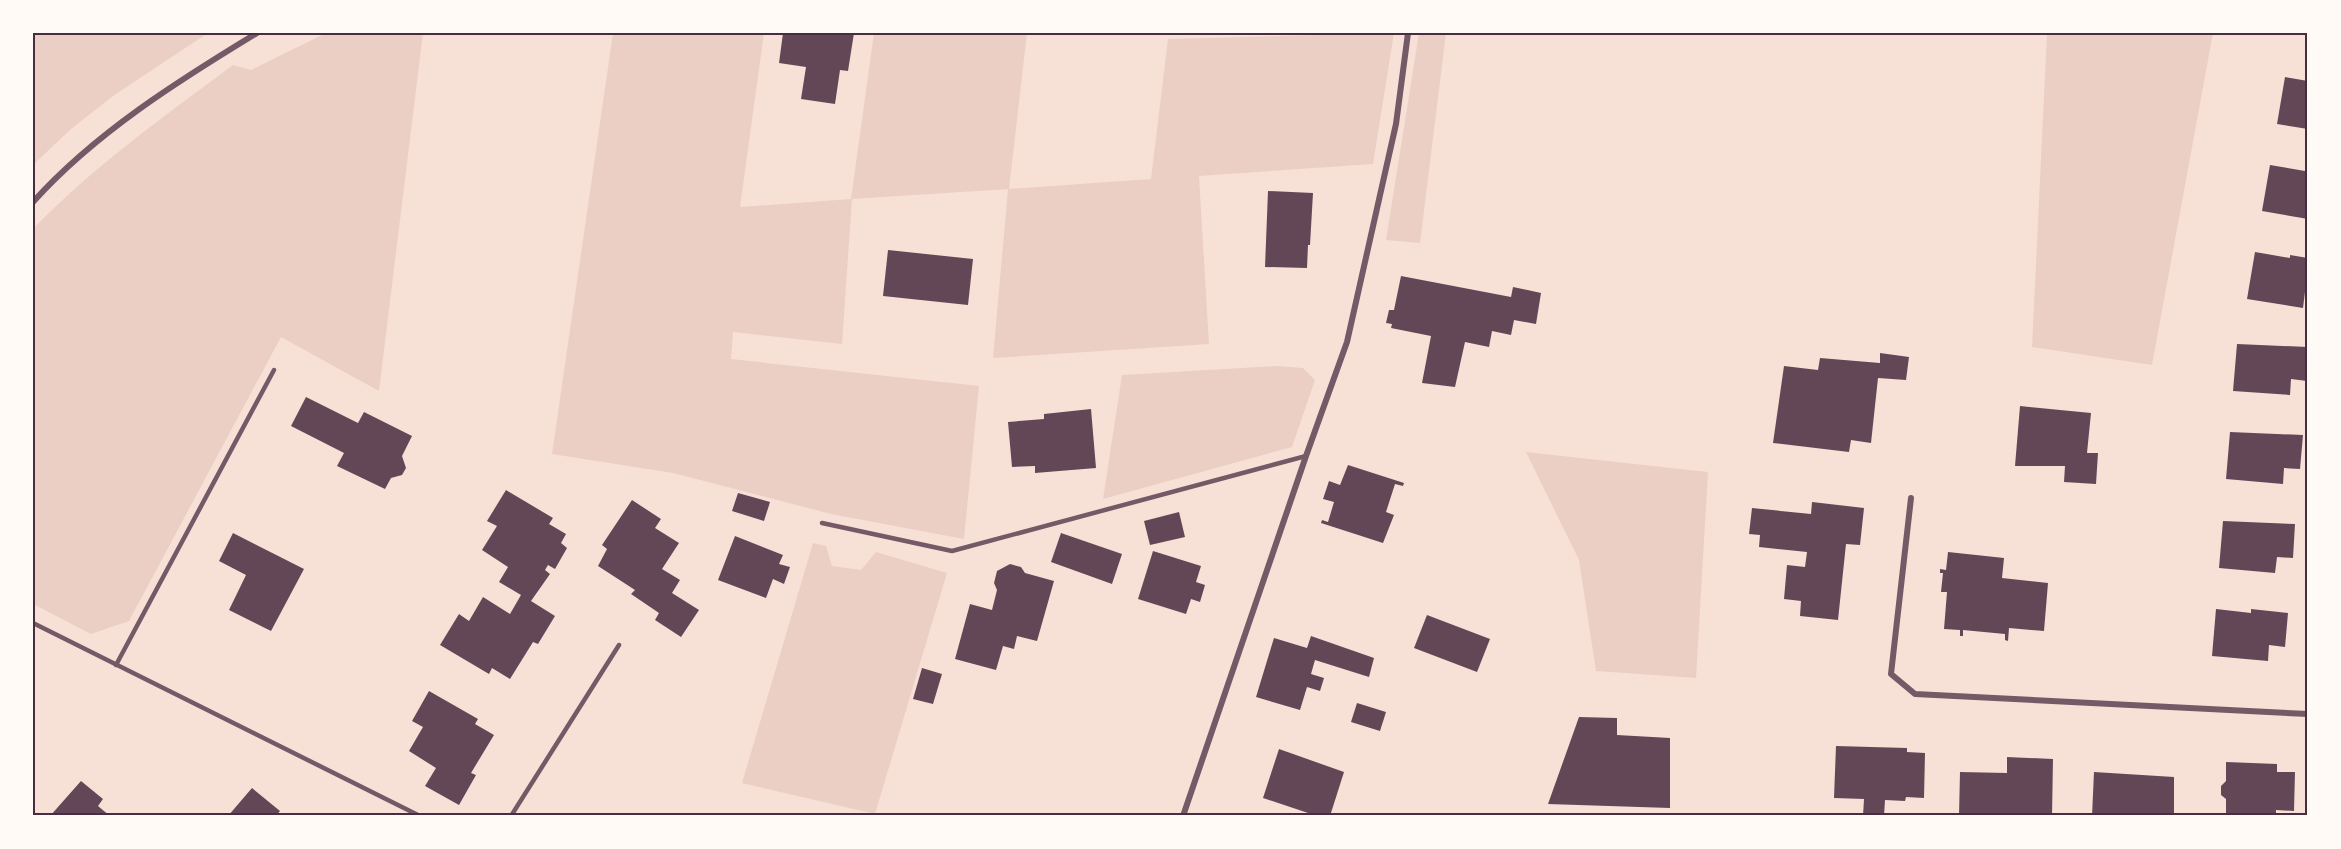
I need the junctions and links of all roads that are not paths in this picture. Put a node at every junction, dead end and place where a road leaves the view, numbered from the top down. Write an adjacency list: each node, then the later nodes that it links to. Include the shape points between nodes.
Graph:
1 (257, 33): 3 (street, via 86,150)
2 (1408, 33): 5 (street, via 1396,124 1347,342)
3 (33, 202)
4 (274, 370): 10 (lane)
5 (1305, 456): 7 (lane, via 952,551); 14 (street)
6 (1911, 498): 11 (street, via 1891,674 1915,694)
7 (822, 523)
8 (33, 623): 10 (lane)
9 (619, 645): 13 (lane)
10 (116, 665): 12 (lane)
11 (2308, 714)
12 (420, 816)
13 (511, 816)
14 (1183, 816)

